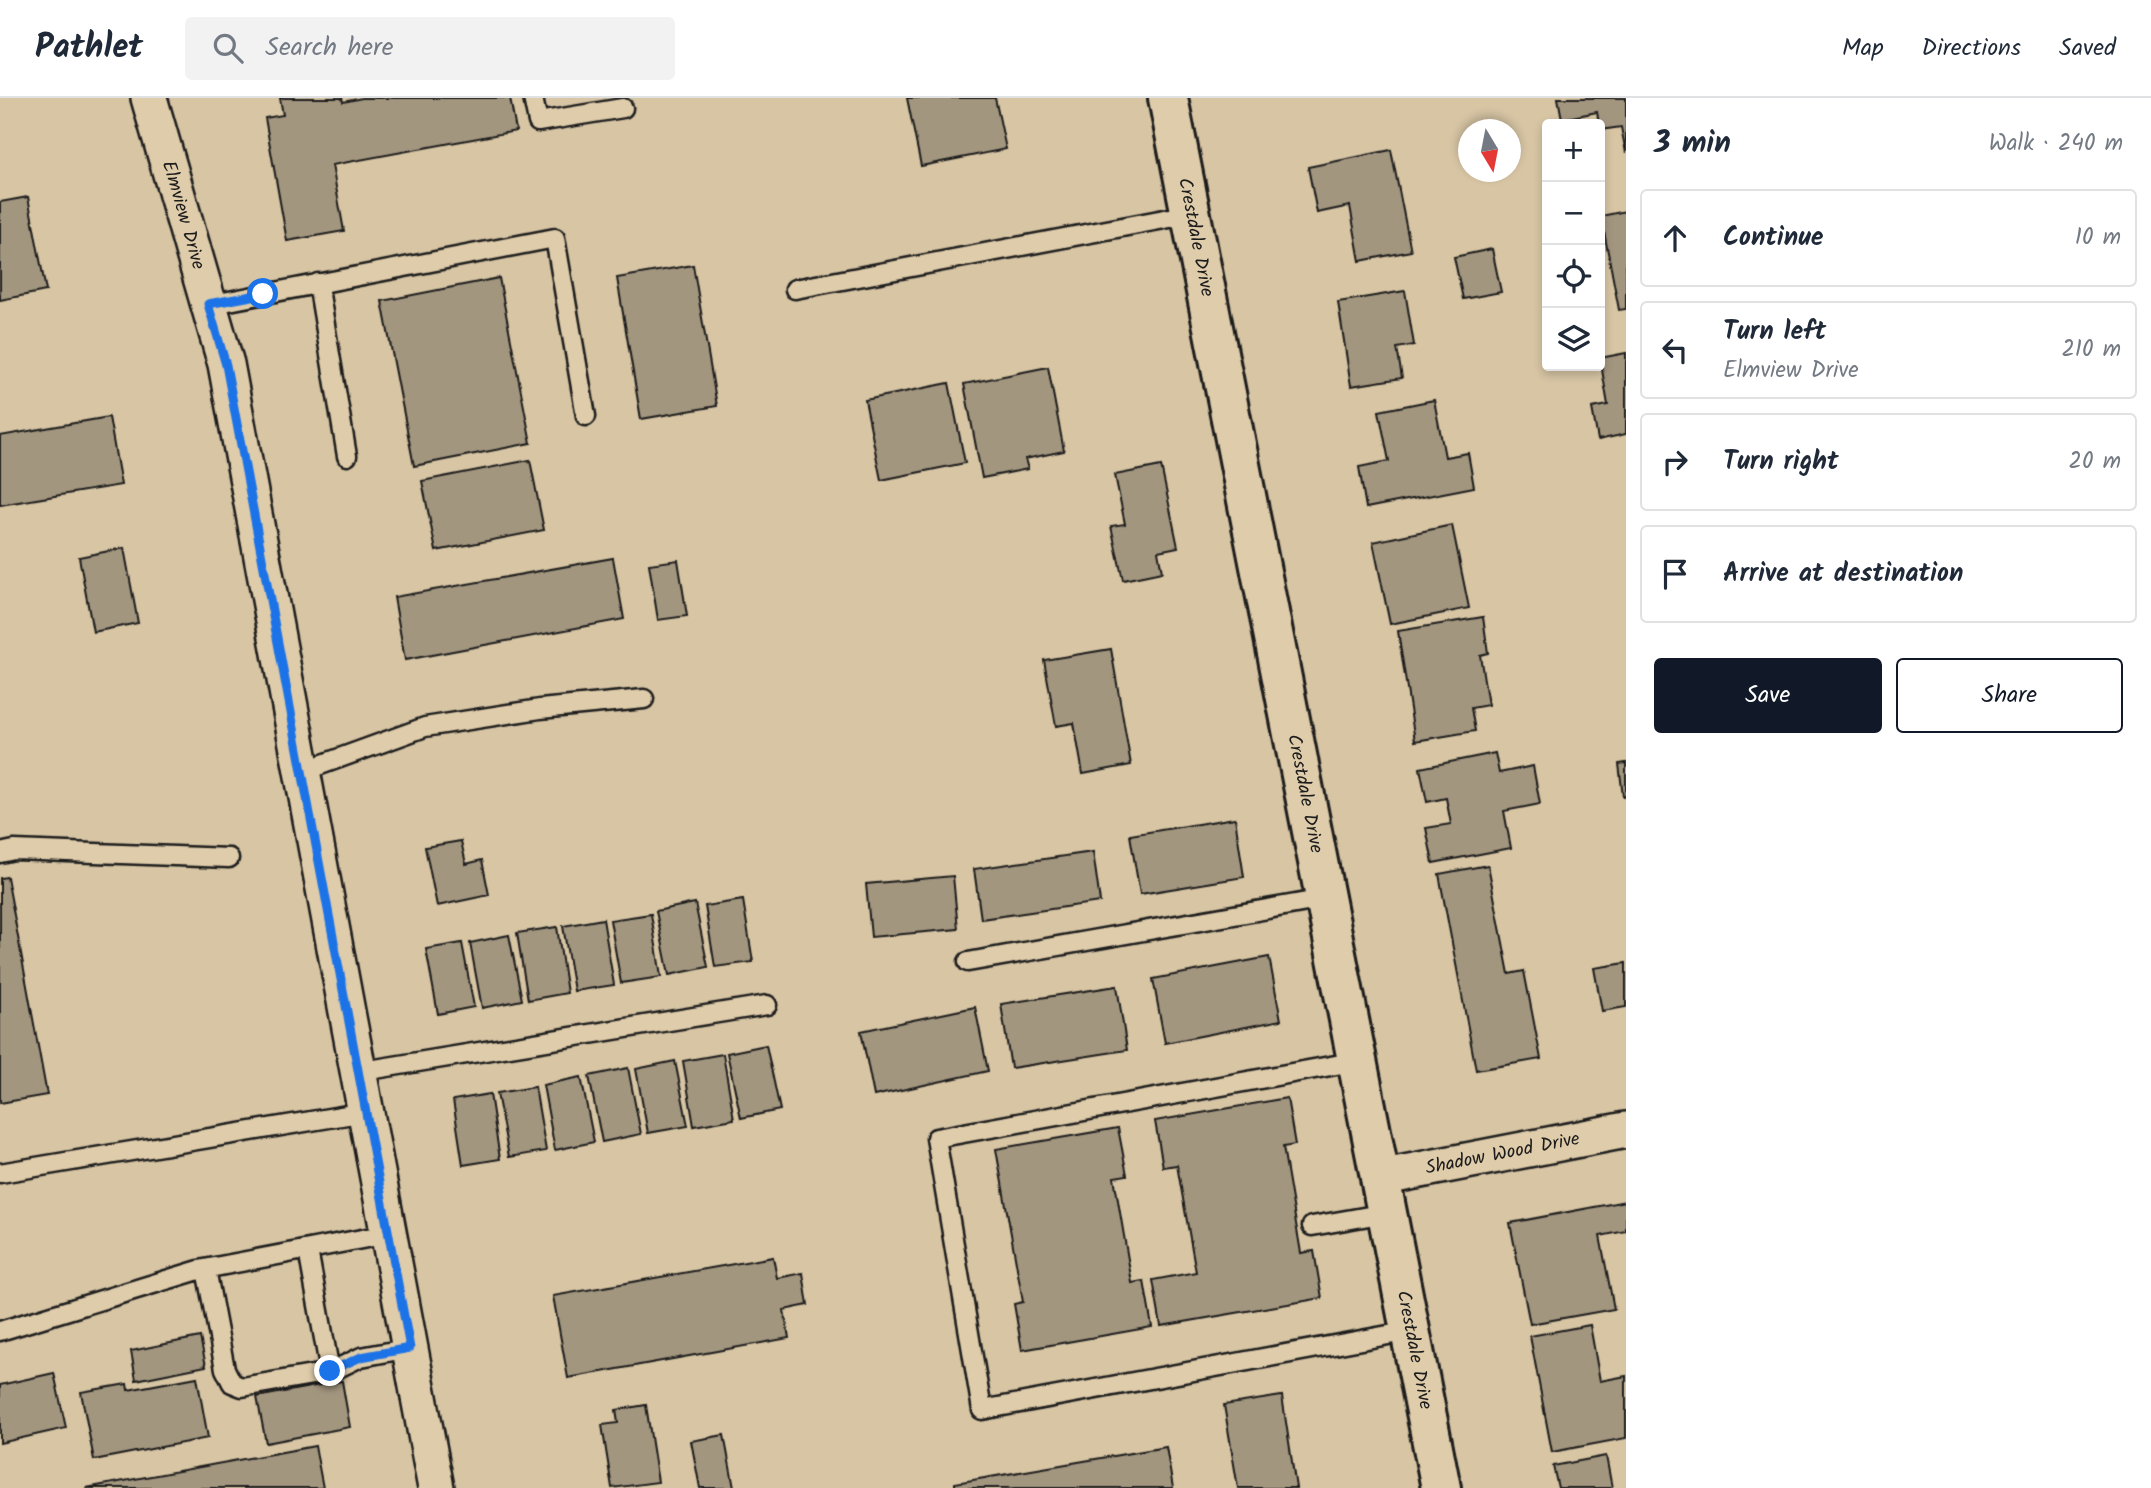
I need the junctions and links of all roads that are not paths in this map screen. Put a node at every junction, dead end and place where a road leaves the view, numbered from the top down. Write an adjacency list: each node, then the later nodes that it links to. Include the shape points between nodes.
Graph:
1 (149, 98): 8 (street, Elmview Drive)
2 (533, 98): 4 (lane, via 538,122)
3 (1168, 98): 5 (street, Crestdale Drive)
4 (623, 108)
5 (1191, 214): 7 (lane); 15 (street, Crestdale Drive)
6 (318, 283): 8 (lane); 9 (lane, via 555,238); 10 (lane)
7 (795, 289)
8 (208, 304): 12 (street, Elmview Drive, via 226,365)
9 (586, 416)
10 (347, 456)
11 (644, 699): 12 (lane, via 425,727)
12 (301, 772): 19 (street, Elmview Drive)
13 (0, 853): 14 (lane)
14 (229, 858)
15 (1324, 899): 16 (lane); 18 (street, Crestdale Drive)
16 (968, 962)
17 (767, 1005): 19 (lane)
18 (1358, 1061): 23 (street, Crestdale Drive); 29 (lane, via 936,1139 982,1409)
19 (357, 1072): 20 (street, Elmview Drive)
20 (365, 1112): 22 (lane); 25 (street, Elmview Drive)
21 (1626, 1130): 23 (street, Shadow Wood Drive)
22 (0, 1173)
23 (1383, 1196): 24 (lane); 29 (street, Crestdale Drive)
24 (1312, 1226)
25 (388, 1234): 26 (lane); 30 (street, Elmview Drive)
26 (308, 1250): 27 (lane); 31 (lane)
27 (206, 1269): 28 (lane); 31 (lane, via 225,1369 232,1383 242,1387)
28 (0, 1331)
29 (1410, 1331): 33 (street, Crestdale Drive)
30 (410, 1348): 31 (lane, via 361,1357); 32 (street, Elmview Drive)
31 (330, 1371)
32 (436, 1488)
33 (1441, 1488)

